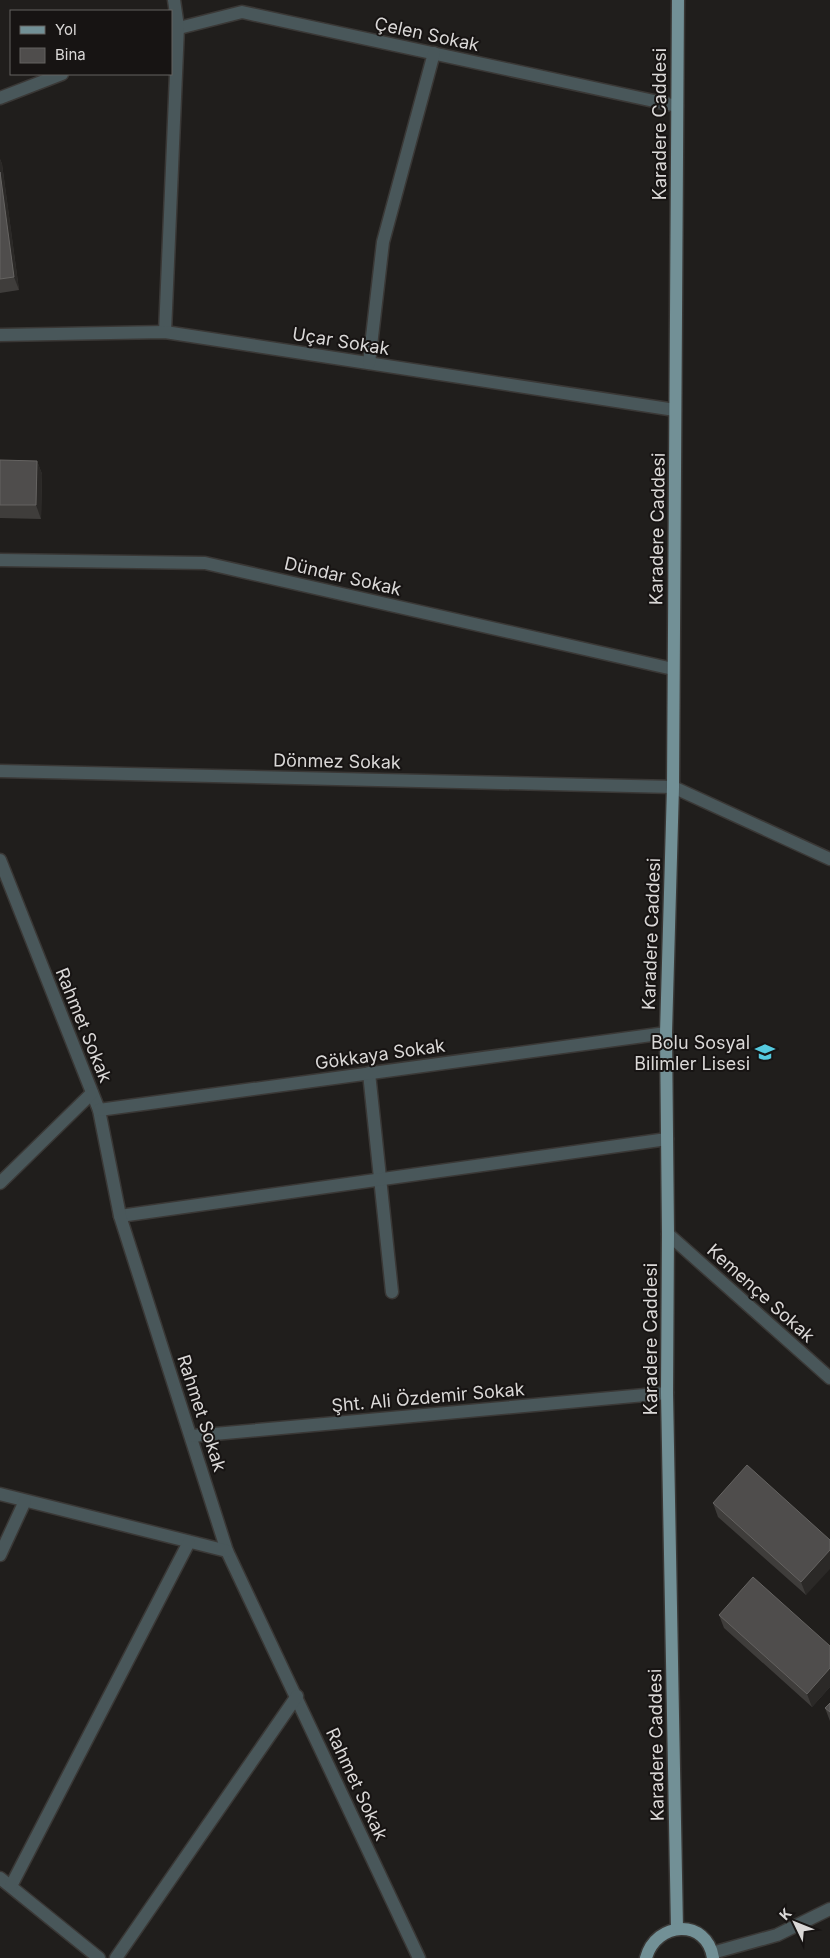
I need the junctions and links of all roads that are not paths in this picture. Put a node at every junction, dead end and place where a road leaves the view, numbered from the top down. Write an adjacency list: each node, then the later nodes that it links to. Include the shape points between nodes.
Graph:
1 (174, 0): 3 (street)
2 (678, 0): 7 (main road, Karadere Caddesi)
3 (175, 29): 4 (street, Çelen Sokak, via 242,12); 8 (street)
4 (434, 53): 7 (street, Çelen Sokak); 10 (street, via 383,242)
5 (59, 75): 6 (street)
6 (0, 98)
7 (677, 106): 11 (main road, Karadere Caddesi)
8 (164, 332): 9 (street, Uçar Sokak); 10 (street, Uçar Sokak)
9 (0, 335)
10 (369, 363): 11 (street, Uçar Sokak)
11 (675, 410): 13 (main road, Karadere Caddesi)
12 (0, 560): 13 (street, Dündar Sokak, via 205,563)
13 (673, 670): 15 (main road, Karadere Caddesi)
14 (0, 770): 15 (street, Dönmez Sokak)
15 (672, 787): 16 (street); 18 (main road, Karadere Caddesi)
16 (830, 859)
17 (0, 860): 20 (street, Rahmet Sokak)
18 (666, 1033): 19 (street, Gökkaya Sokak); 22 (main road, Karadere Caddesi)
19 (369, 1073): 21 (street, Gökkaya Sokak); 23 (street)
20 (92, 1093): 21 (street, Rahmet Sokak); 24 (street)
21 (99, 1110): 25 (street, Rahmet Sokak)
22 (667, 1139): 23 (street); 26 (main road, Karadere Caddesi)
23 (380, 1180): 25 (street); 27 (street)
24 (0, 1183)
25 (120, 1216): 30 (street, Rahmet Sokak)
26 (668, 1234): 28 (street, Kemençe Sokak); 29 (main road, Karadere Caddesi)
27 (392, 1292)
28 (830, 1378)
29 (667, 1393): 30 (street, Şht. Ali Özdemir Sokak); 40 (main road, Karadere Caddesi)
30 (192, 1436): 34 (street, Rahmet Sokak)
31 (0, 1494): 32 (street)
32 (25, 1501): 33 (street); 35 (street)
33 (189, 1542): 34 (street); 38 (street)
34 (227, 1551): 36 (street, Rahmet Sokak)
35 (0, 1556)
36 (297, 1696): 43 (street); 44 (street, Rahmet Sokak)
37 (0, 1878): 38 (street)
38 (10, 1886): 42 (street)
39 (830, 1909): 41 (street, via 777,1935)
40 (677, 1929): 41 (main road, via 699,1935 707,1943); 45 (main road, via 656,1939 648,1948)
41 (712, 1956)
42 (99, 1958)
43 (116, 1958)
44 (419, 1958)
45 (646, 1958)

